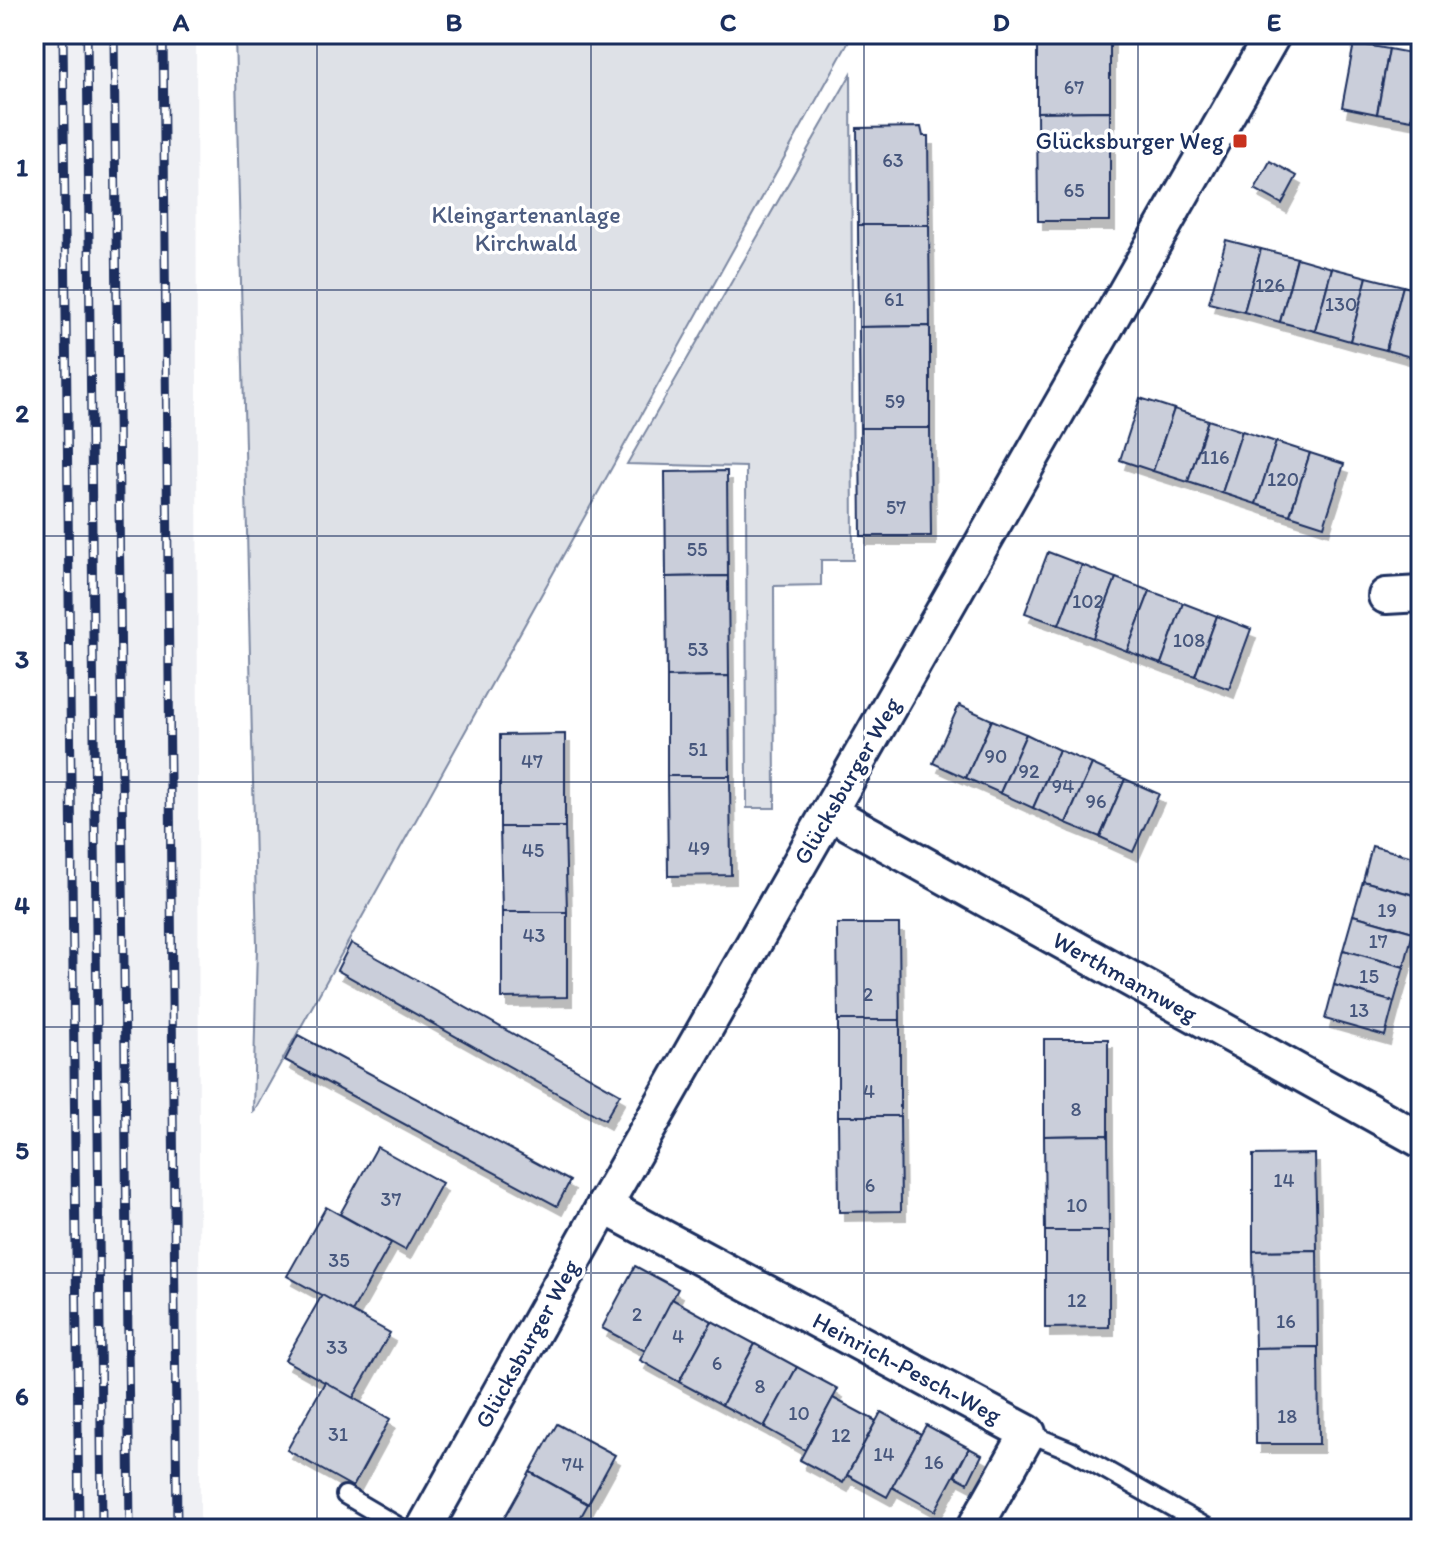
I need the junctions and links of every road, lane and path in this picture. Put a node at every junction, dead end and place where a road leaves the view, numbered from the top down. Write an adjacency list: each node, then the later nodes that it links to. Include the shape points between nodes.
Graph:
1 (1273, 34): 4 (street, Glücksburger Weg)
2 (1421, 594): 3 (street)
3 (1386, 596)
4 (829, 812): 5 (street, Werthmannweg); 6 (street, Glücksburger Weg)
5 (1421, 1140)
6 (604, 1206): 7 (street, Heinrich-Pesch-Weg); 10 (street, Glücksburger Weg)
7 (1028, 1433): 11 (street); 12 (lane, Heinrich-Pesch-Weg, via 1072,1451)
8 (345, 1495): 9 (lane)
9 (403, 1529)
10 (424, 1529)
11 (974, 1529)
12 (1210, 1529)

